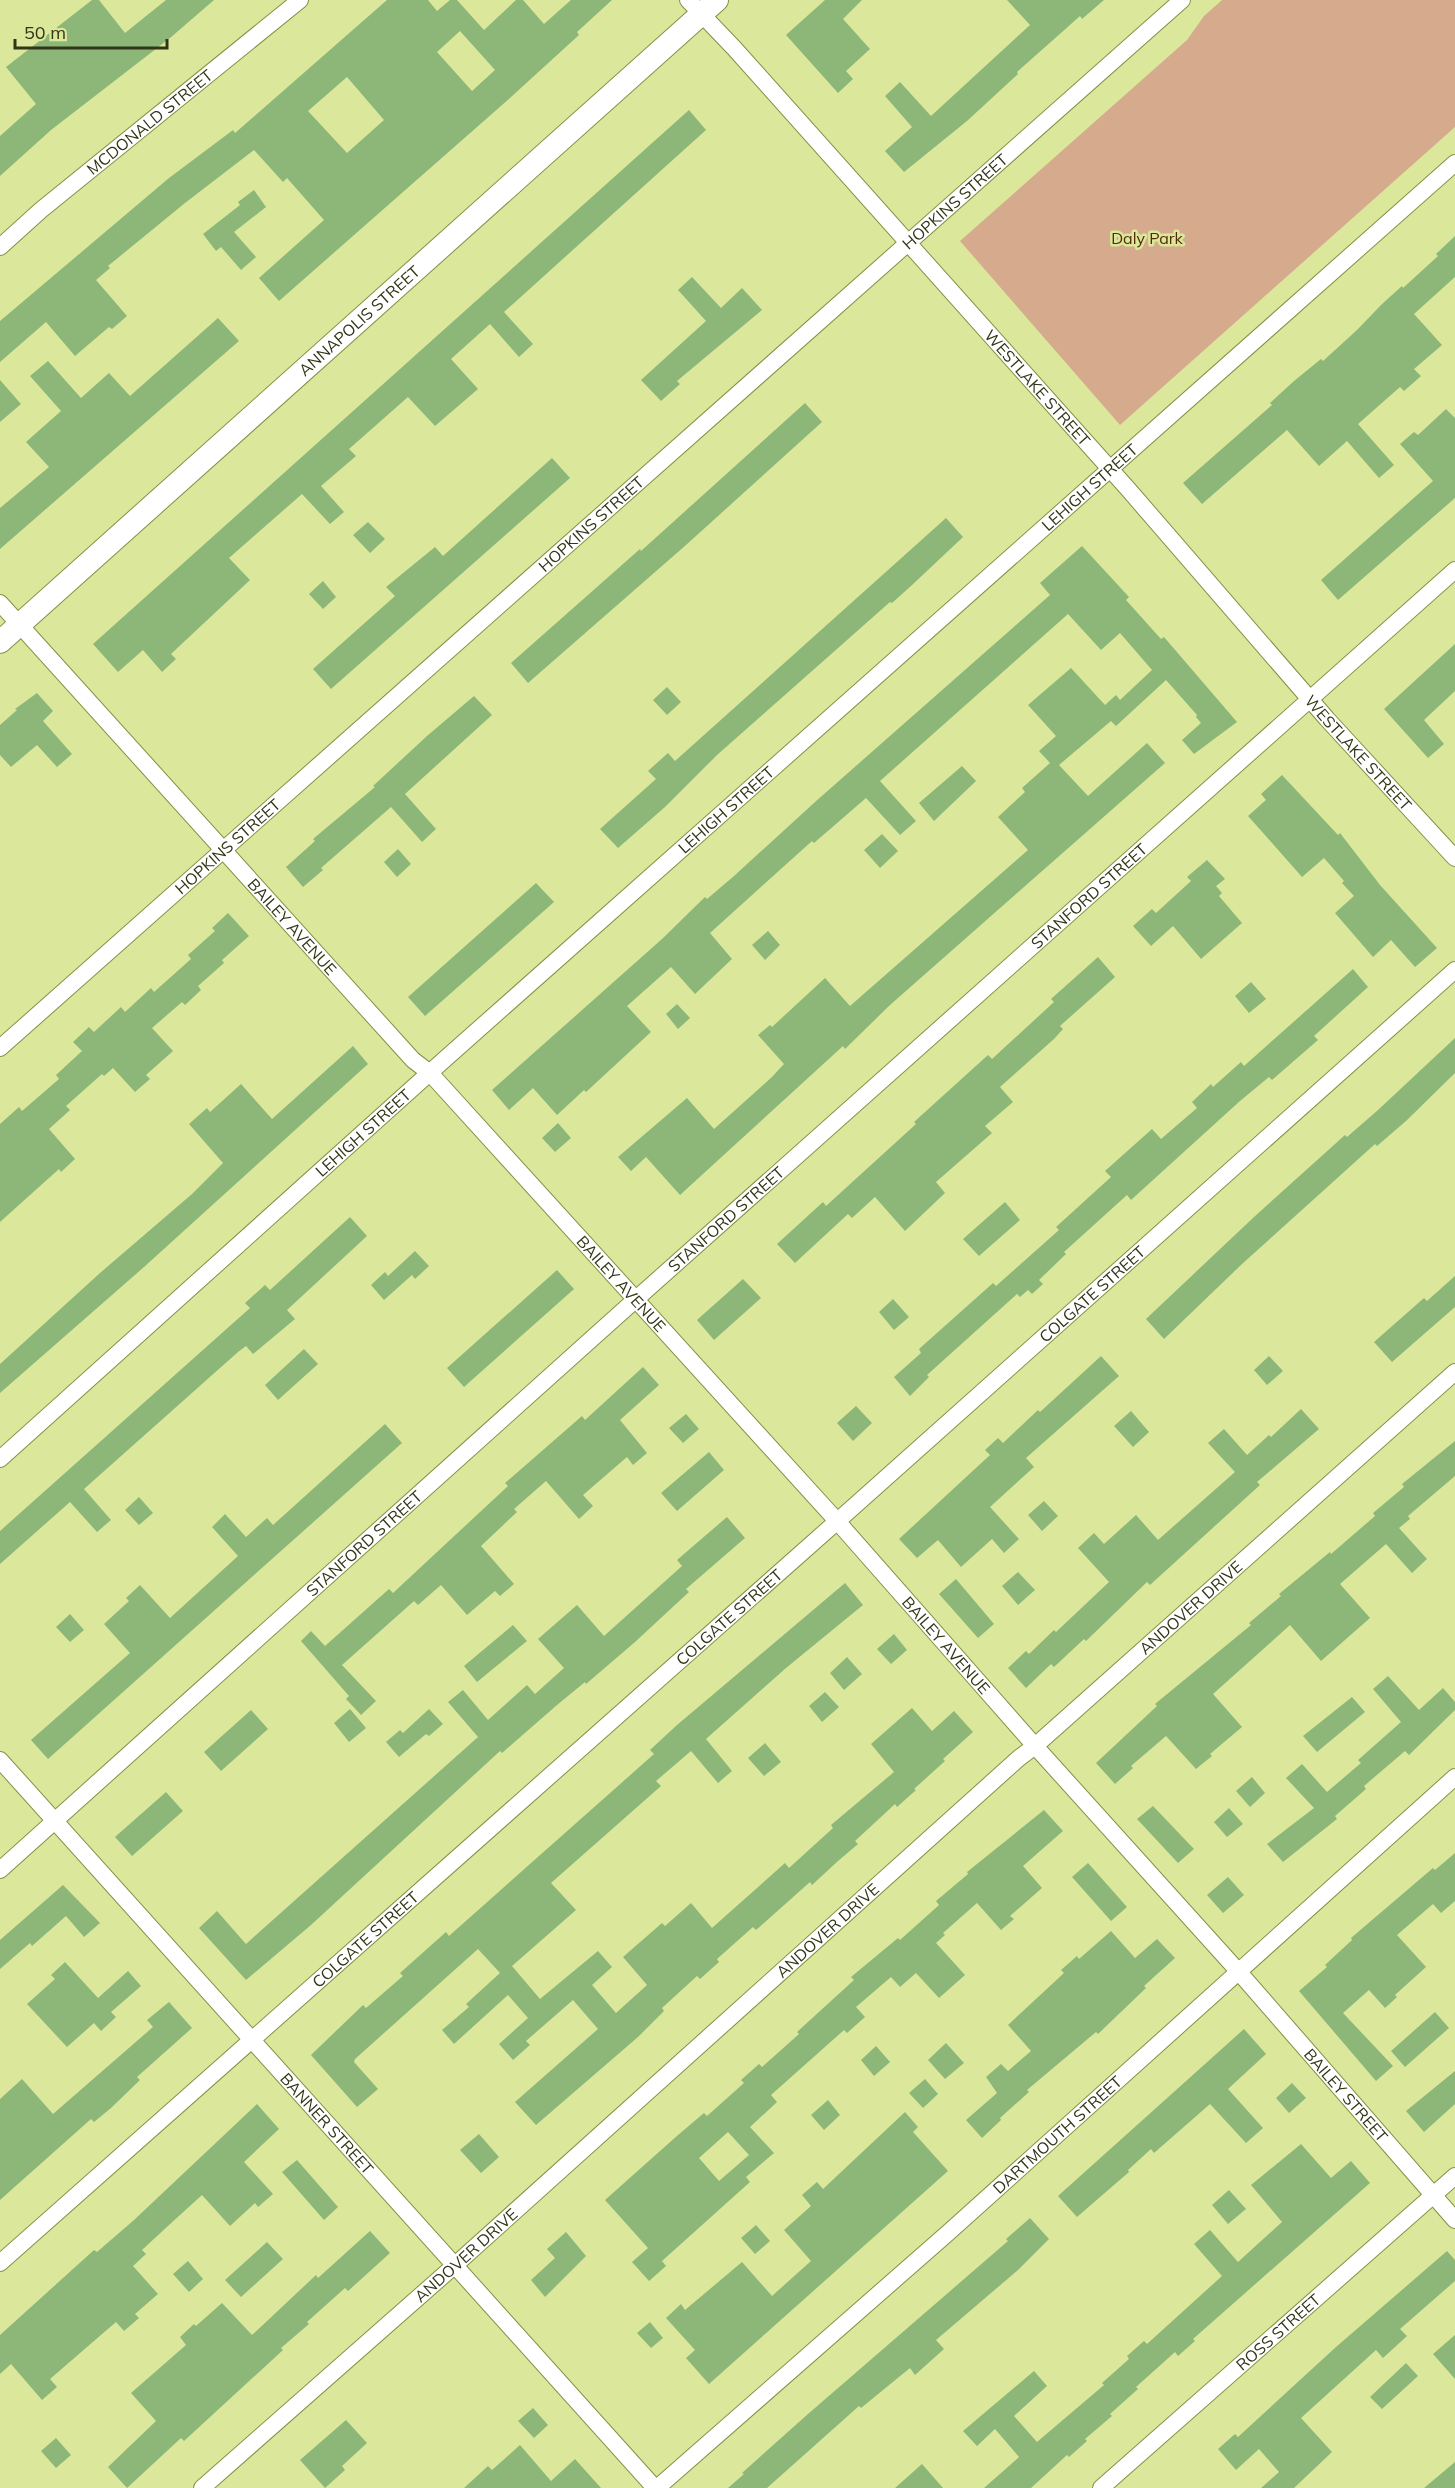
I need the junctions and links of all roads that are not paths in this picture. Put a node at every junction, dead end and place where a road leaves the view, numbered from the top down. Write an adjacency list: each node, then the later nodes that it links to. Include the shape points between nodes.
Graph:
1 (300, 0): 6 (street, MCDONALD STREET)
2 (1182, 0): 5 (street, HOPKINS STREET)
3 (702, 5): 5 (street, WESTLAKE STREET); 10 (street, ANNAPOLIS STREET)
4 (1455, 163): 7 (street, LEHIGH STREET)
5 (909, 243): 7 (street, WESTLAKE STREET); 13 (street, HOPKINS STREET)
6 (0, 247)
7 (1110, 470): 12 (street, WESTLAKE STREET); 17 (street, LEHIGH STREET)
8 (1455, 570): 12 (street, STANFORD STREET)
9 (0, 603): 10 (street, BAILEY AVENUE)
10 (19, 624): 11 (street, ANNAPOLIS STREET); 13 (street, BAILEY AVENUE)
11 (0, 642)
12 (1309, 698): 14 (street, WESTLAKE STREET); 18 (street, STANFORD STREET)
13 (222, 850): 16 (street, HOPKINS STREET); 17 (street, BAILEY AVENUE, via 413,1060)
14 (1455, 858)
15 (1455, 970): 21 (street, COLGATE STREET)
16 (0, 1048)
17 (430, 1073): 18 (street, BAILEY AVENUE); 20 (street, LEHIGH STREET)
18 (635, 1300): 21 (street, BAILEY AVENUE); 25 (street, STANFORD STREET)
19 (1455, 1372): 22 (street, ANDOVER DRIVE)
20 (0, 1460)
21 (837, 1521): 22 (street, BAILEY AVENUE); 28 (street, COLGATE STREET)
22 (1035, 1746): 27 (street, BAILEY AVENUE); 33 (street, ANDOVER DRIVE)
23 (0, 1760): 25 (street, BANNER STREET)
24 (1455, 1777): 27 (street, DARTMOUTH STREET)
25 (55, 1821): 26 (street, STANFORD STREET); 28 (street, BANNER STREET)
26 (0, 1870)
27 (1238, 1971): 30 (street, BAILEY STREET); 35 (street, DARTMOUTH STREET, via 949,2232)
28 (253, 2038): 32 (street, COLGATE STREET); 33 (street, BANNER STREET)
29 (1455, 2176): 30 (street, ROSS STREET)
30 (1434, 2194): 31 (street, BAILEY STREET); 36 (street, ROSS STREET)
31 (1455, 2220)
32 (0, 2263)
33 (454, 2266): 34 (street, ANDOVER DRIVE); 35 (street, BANNER STREET)
34 (202, 2488)
35 (656, 2488)
36 (1101, 2488)

